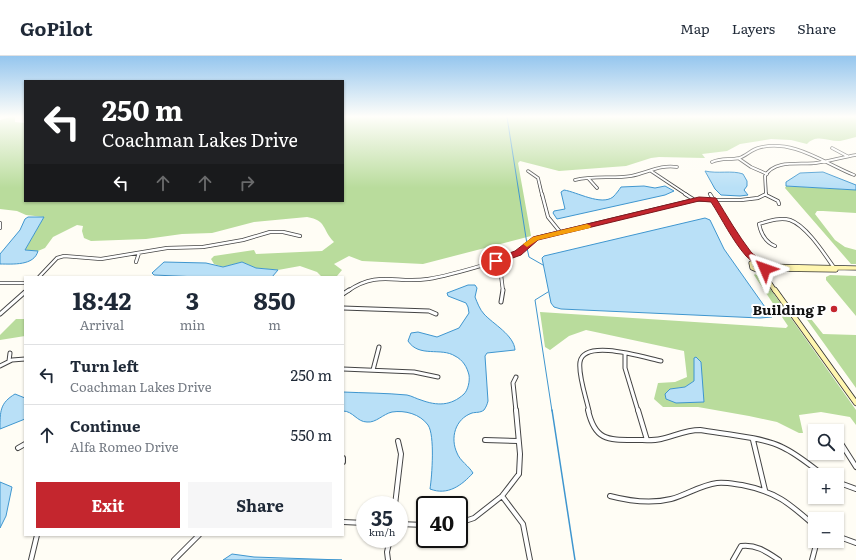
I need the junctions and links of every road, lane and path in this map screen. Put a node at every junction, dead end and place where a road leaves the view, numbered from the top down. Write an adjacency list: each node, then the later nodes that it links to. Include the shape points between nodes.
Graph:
1 (832, 148): 3 (street)
2 (856, 155): 3 (street)
3 (847, 156): 5 (street)
4 (738, 158): 5 (street, via 758,148 777,146 804,151); 6 (street); 10 (street)
5 (826, 161): 10 (street, via 785,164); 11 (street)
6 (712, 162)
7 (677, 167): 9 (street)
8 (528, 171): 22 (street, via 538,178 548,217)
9 (651, 171): 12 (street, via 630,176); 17 (street)
10 (767, 174): 16 (street, via 764,179 768,190)
11 (854, 175)
12 (588, 178): 13 (street); 14 (street)
13 (575, 180)
14 (596, 188)
15 (710, 194): 18 (street)
16 (766, 195): 18 (street, via 752,199); 19 (street, via 774,198)
17 (693, 200): 18 (street); 22 (street)
18 (713, 200): 27 (street)
19 (779, 204)
20 (0, 223): 21 (street)
21 (0, 228)
22 (561, 233): 29 (street, via 534,239 516,254)
23 (300, 236): 26 (street, via 273,232 203,247 172,247)
24 (775, 246): 34 (street, via 770,244 761,232 759,224 772,220 792,221 802,229)
25 (65, 252): 28 (street)
26 (139, 253): 28 (street, via 101,259); 30 (street)
27 (748, 253): 31 (street); 32 (street)
28 (63, 256): 37 (street, via 57,258)
29 (494, 261): 42 (street, via 427,279 372,279 359,283); 43 (street, via 501,274)
30 (136, 262)
31 (758, 263): 32 (street); 33 (street)
32 (751, 264): 35 (street)
33 (764, 268): 34 (street); 35 (street); 38 (street)
34 (835, 269): 36 (street)
35 (757, 270): 38 (street)
36 (856, 270)
37 (40, 276)
38 (767, 279): 58 (street)
39 (0, 283): 40 (street)
40 (24, 283)
41 (24, 293): 45 (street)
42 (344, 293)
43 (501, 302)
44 (344, 308): 46 (street, via 429,311)
45 (0, 314)
46 (436, 314)
47 (379, 347): 55 (street)
48 (10, 353): 51 (street)
49 (625, 354): 52 (street); 60 (street, via 625,368); 60 (street, via 603,349 591,350 580,360 591,423 602,436)
50 (24, 358): 51 (street)
51 (9, 362): 53 (street)
52 (661, 362)
53 (0, 366)
54 (344, 369): 55 (street)
55 (373, 370): 56 (street, via 414,372)
56 (438, 377)
57 (516, 377): 63 (street, via 513,383)
58 (856, 403)
59 (485, 440): 63 (street)
60 (647, 440): 61 (street, via 658,440 695,430)
61 (753, 440): 68 (street, via 780,446); 71 (street)
62 (398, 441): 72 (street, via 401,454)
63 (518, 441): 73 (street, via 519,474)
64 (24, 445): 65 (street)
65 (18, 448)
66 (844, 448): 67 (street)
67 (856, 467)
68 (814, 468)
69 (844, 485): 70 (street)
70 (856, 489)
71 (765, 490): 74 (street, via 718,483 662,501 620,499); 76 (street, via 782,498)
72 (397, 496)
73 (502, 496): 75 (street); 88 (street, via 523,524)
74 (610, 496)
75 (468, 520)
76 (808, 520)
77 (344, 522): 78 (street)
78 (356, 523)
79 (36, 536): 85 (street)
80 (198, 536): 86 (street)
81 (844, 538): 82 (street)
82 (856, 542)
83 (388, 548): 87 (street)
84 (815, 548): 91 (street)
85 (31, 560)
86 (174, 560)
87 (388, 560)
88 (530, 560)
89 (733, 560): 90 (street, via 741,546 754,545)
90 (779, 560)
91 (812, 560)

